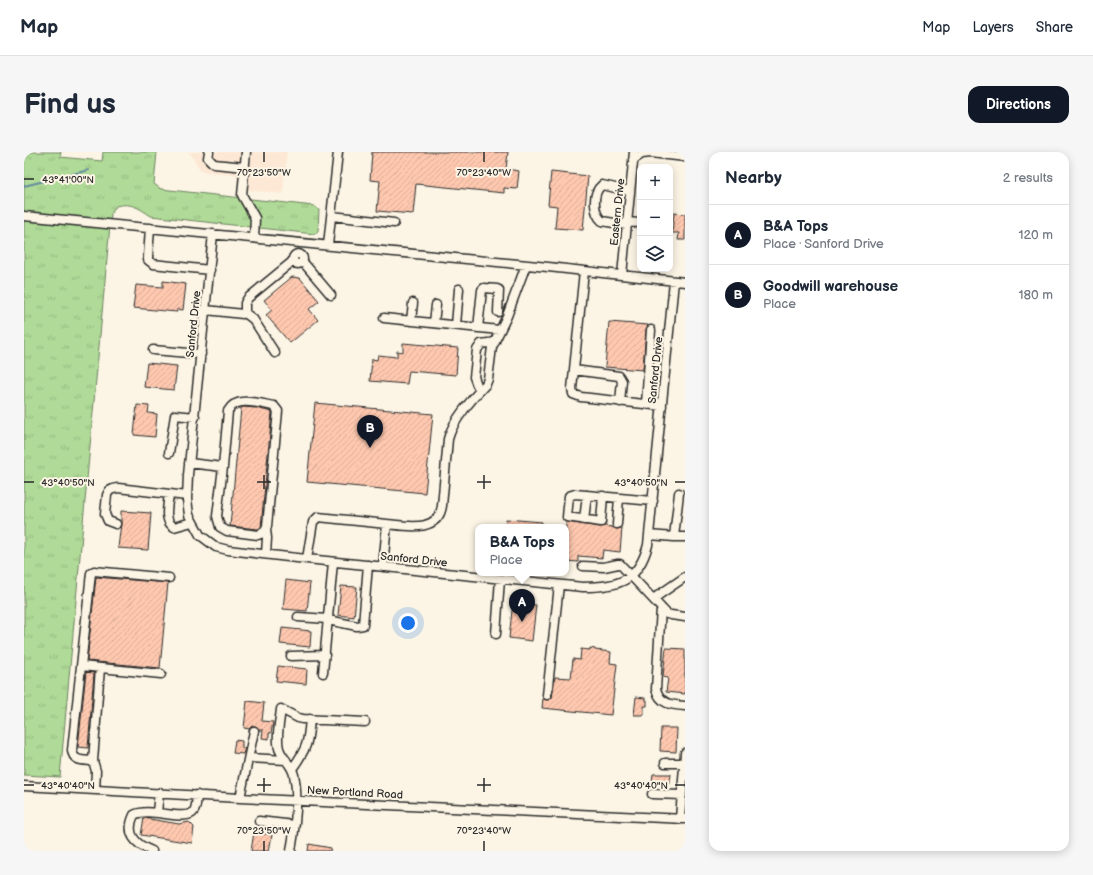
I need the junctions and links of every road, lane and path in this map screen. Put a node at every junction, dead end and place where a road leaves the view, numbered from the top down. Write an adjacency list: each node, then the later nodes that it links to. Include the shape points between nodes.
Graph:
1 (209, 152): 7 (street, via 208,158 214,164)
2 (246, 152): 7 (street)
3 (338, 152): 10 (street)
4 (664, 153): 5 (street); 6 (street)
5 (633, 156): 8 (street, Eastern Drive)
6 (685, 157)
7 (245, 167): 16 (street, via 242,195 255,218)
8 (629, 191): 12 (street, Eastern Drive); 12 (street, via 602,185 596,196 596,212 602,221)
9 (24, 216): 14 (street)
10 (332, 216): 11 (street); 18 (street)
11 (394, 223)
12 (627, 223): 13 (street); 23 (street, Eastern Drive)
13 (637, 223)
14 (150, 228): 15 (street); 21 (street, via 148,260 153,264)
15 (213, 234): 16 (street); 21 (street, Sanford Drive)
16 (254, 238): 17 (street)
17 (300, 242): 18 (street); 19 (street)
18 (328, 245): 20 (street)
19 (301, 258): 27 (street); 32 (street, via 294,257 293,261 248,298)
20 (526, 265): 22 (street); 38 (street)
21 (210, 270): 30 (street, Sanford Drive)
22 (584, 271): 23 (street); 44 (street)
23 (622, 275): 24 (street)
24 (674, 281): 25 (street); 48 (street, Sanford Drive)
25 (685, 282)
26 (459, 289): 36 (street)
27 (331, 295)
28 (413, 303): 34 (street)
29 (436, 305): 35 (street)
30 (206, 310): 32 (street); 43 (street, Sanford Drive)
31 (498, 312): 37 (street, via 500,290 484,288)
32 (245, 313): 42 (street, via 253,319)
33 (384, 318): 34 (street)
34 (411, 321): 35 (street)
35 (434, 323): 36 (street)
36 (456, 325): 37 (street)
37 (478, 328): 38 (street)
38 (499, 330): 40 (street)
39 (651, 330): 47 (street)
40 (495, 342): 45 (street, via 492,347 488,379); 45 (street, via 481,344 477,350 474,381)
41 (153, 350): 43 (street)
42 (275, 353)
43 (201, 354): 49 (street, Sanford Drive)
44 (574, 370): 46 (street, via 574,394); 46 (street, via 619,376 622,381)
45 (480, 390): 63 (street, via 450,432 439,516 426,526)
46 (620, 402): 47 (street)
47 (646, 404): 48 (street)
48 (662, 406): 59 (street, Sanford Drive)
49 (195, 417): 50 (street, via 175,415); 51 (street, Sanford Drive)
50 (169, 453)
51 (189, 463): 52 (street); 56 (street, Sanford Drive)
52 (223, 467): 65 (street, via 217,516 220,527 227,531 258,535); 65 (street, via 230,407 237,402 274,406 278,410)
53 (679, 493): 67 (street)
54 (169, 494): 56 (street); 61 (street, via 167,518 170,525 174,527); 62 (street, via 113,489 107,495 105,514 108,521)
55 (587, 495): 57 (street); 60 (street); 60 (street, via 570,495 567,516)
56 (187, 496): 61 (street, Sanford Drive)
57 (603, 496): 58 (street); 60 (street, via 601,522)
58 (619, 498): 59 (street); 64 (street)
59 (653, 500): 66 (street, Sanford Drive)
60 (584, 520)
61 (192, 522): 69 (street, Sanford Drive, via 200,535 216,547)
62 (116, 524)
63 (387, 524): 70 (street, via 318,517 313,522); 74 (street)
64 (617, 524)
65 (266, 530): 69 (street)
66 (649, 534): 67 (street); 77 (street, Sanford Drive, via 643,560)
67 (674, 537): 68 (street)
68 (685, 538)
69 (266, 554): 70 (street, Sanford Drive)
70 (307, 559): 71 (street, Sanford Drive)
71 (334, 562): 72 (street, Sanford Drive); 86 (street)
72 (368, 565): 74 (street, Sanford Drive); 86 (street, via 363,625)
73 (583, 566): 77 (street, via 604,567 620,564)
74 (382, 567): 75 (street, Sanford Drive)
75 (475, 575)
76 (487, 576): 78 (street, Sanford Drive)
77 (631, 576): 81 (street, Sanford Drive, via 618,584 600,587); 82 (street)
78 (499, 577): 81 (street, Sanford Drive); 87 (street)
79 (685, 577): 82 (street)
80 (169, 578): 90 (street, via 92,572)
81 (559, 585): 94 (street)
82 (653, 599): 83 (street)
83 (661, 608): 85 (street, via 670,615); 95 (street, via 656,689 666,703)
84 (298, 617): 86 (street)
85 (685, 617)
86 (328, 620): 88 (street)
87 (496, 634)
88 (325, 655): 89 (street); 93 (street)
89 (291, 656)
90 (81, 666): 91 (street); 102 (street, via 72,755 75,758)
91 (100, 668): 92 (street); 102 (street)
92 (161, 674)
93 (323, 674)
94 (547, 695)
95 (685, 706)
96 (310, 719): 97 (street); 101 (street, via 298,718 281,709 278,743); 105 (street, via 307,744)
97 (365, 722)
98 (254, 731): 100 (street)
99 (685, 753): 104 (street)
100 (249, 758): 101 (street); 112 (street)
101 (286, 760): 105 (street)
102 (93, 761): 107 (street, via 96,771)
103 (665, 763): 104 (street)
104 (684, 763): 108 (street)
105 (292, 769): 113 (street)
106 (24, 786): 107 (street, New Portland Road)
107 (95, 790): 109 (street, New Portland Road)
108 (683, 790): 110 (street); 115 (street)
109 (158, 793): 111 (street, New Portland Road); 114 (street)
110 (652, 794)
111 (197, 795): 112 (street, New Portland Road); 114 (street, via 194,812 190,815)
112 (240, 798): 113 (street, New Portland Road)
113 (295, 800): 115 (street, New Portland Road); 117 (street)
114 (157, 812): 118 (street, via 144,811 134,814 132,824 134,840)
115 (683, 819)
116 (259, 822): 117 (street)
117 (294, 825): 119 (street)
118 (152, 851)
119 (291, 851)

